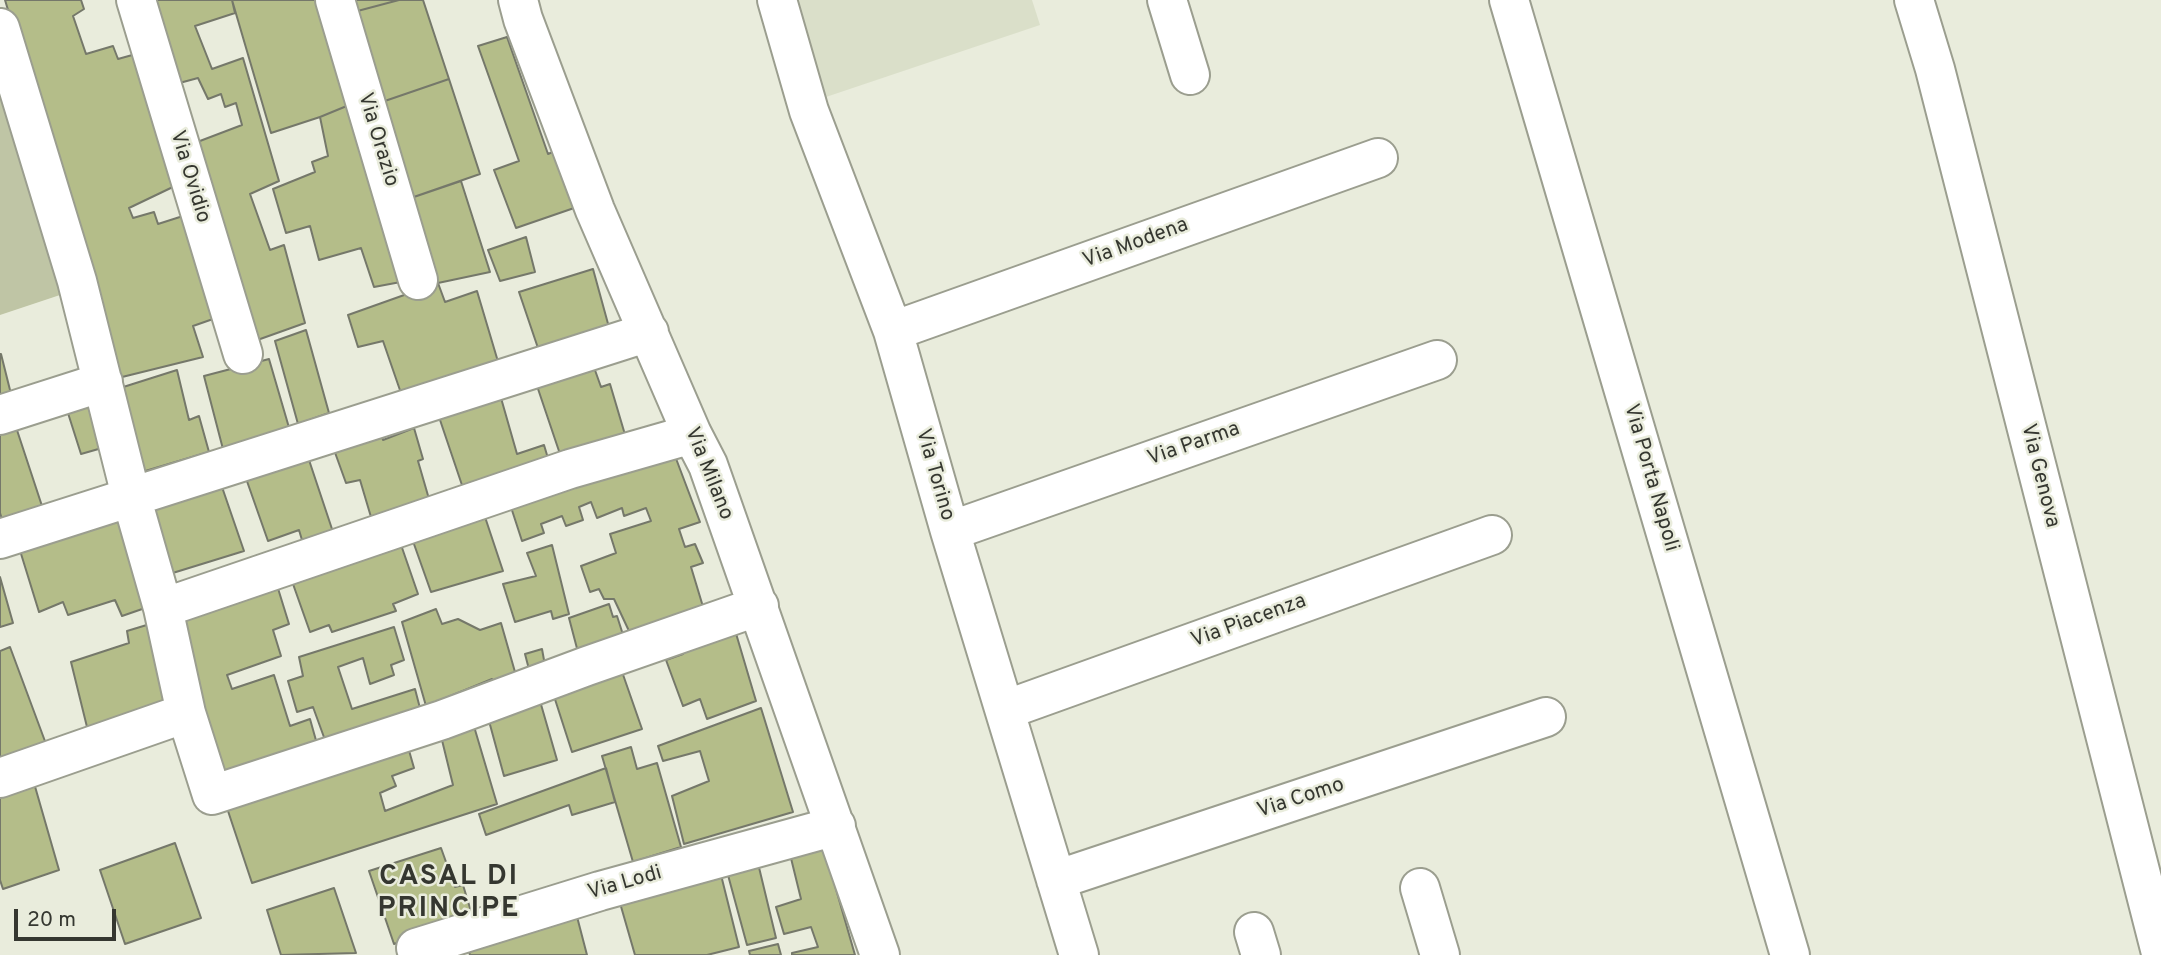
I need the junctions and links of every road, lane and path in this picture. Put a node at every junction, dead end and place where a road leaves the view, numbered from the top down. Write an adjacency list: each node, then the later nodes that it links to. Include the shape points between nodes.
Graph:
1 (136, 0): 14 (street, Via Ovidio)
2 (335, 0): 11 (street, Via Orazio)
3 (518, 0): 13 (street, Via Milano, via 596,210)
4 (777, 0): 12 (street, Via Torino, via 809,111)
5 (1167, 0): 9 (street)
6 (1509, 0): 37 (street, Via Porta Napoli)
7 (1914, 0): 33 (street, Via Genova)
8 (0, 28): 16 (street, via 78,281)
9 (1190, 75)
10 (1378, 158): 12 (street, Via Modena)
11 (418, 280)
12 (893, 331): 20 (street, Via Torino)
13 (649, 332): 18 (street, Via Milano); 19 (street)
14 (243, 354)
15 (1437, 360): 20 (street, Via Parma)
16 (103, 382): 17 (street); 19 (street)
17 (0, 415)
18 (692, 434): 23 (street, Via Milano, via 708,465); 24 (street, via 558,473)
19 (131, 496): 22 (street); 24 (street)
20 (950, 531): 25 (street, Via Torino)
21 (1492, 535): 25 (street, Via Piacenza)
22 (0, 539)
23 (759, 607): 26 (street, via 442,720 212,795); 29 (street, Via Milano)
24 (163, 608): 26 (street)
25 (1005, 710): 30 (street, Via Torino)
26 (186, 713): 28 (street)
27 (1546, 718): 30 (street, Via Como)
28 (0, 778)
29 (836, 827): 32 (street, Via Lodi, via 600,891); 34 (street, Via Milano)
30 (1056, 880): 35 (street, Via Torino)
31 (1420, 888): 36 (street)
32 (416, 948)
33 (2161, 953)
34 (880, 955)
35 (1079, 955)
36 (1440, 955)
37 (1790, 955)

